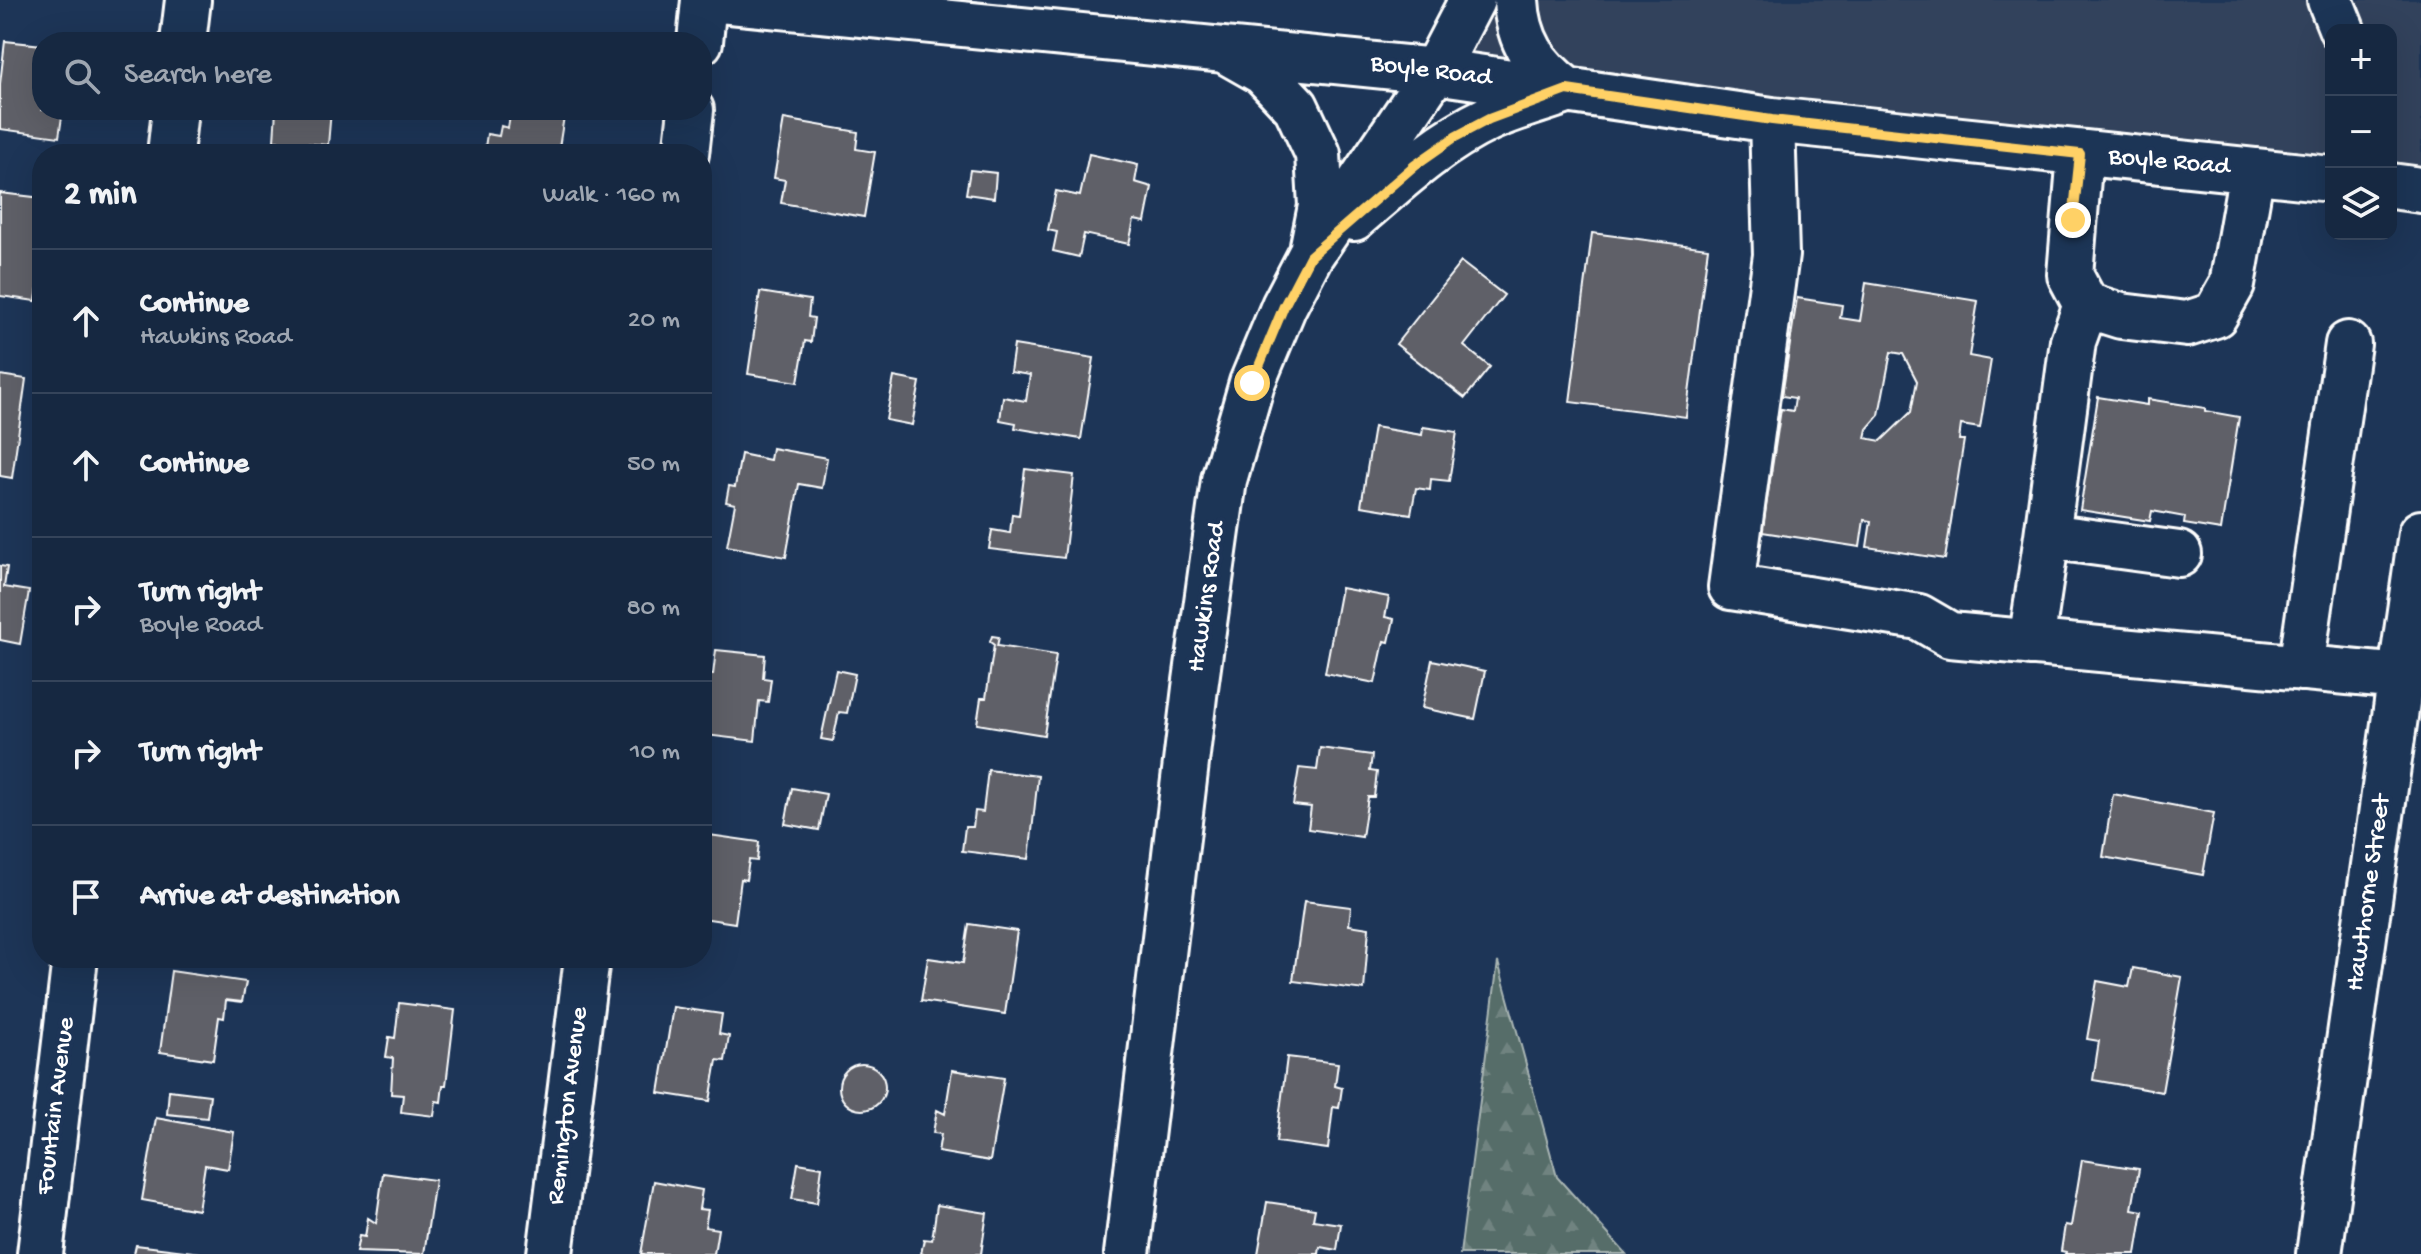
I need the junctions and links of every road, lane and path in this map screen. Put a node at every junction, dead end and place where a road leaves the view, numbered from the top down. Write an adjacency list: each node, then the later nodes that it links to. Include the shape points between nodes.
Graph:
1 (188, 0): 8 (street)
2 (704, 0): 9 (street)
3 (720, 0): 10 (street, Boyle Road)
4 (1472, 0): 11 (street, Hawkins Road)
5 (1516, 0): 12 (street, via 1519,31 1530,52)
6 (2330, 0): 7 (street)
7 (2340, 24)
8 (184, 32)
9 (701, 32)
10 (1224, 50): 11 (street, Boyle Road); 23 (street, via 1263,72 1296,107 1318,154 1321,206)
11 (1435, 71): 12 (street, Boyle Road); 23 (street, Hawkins Road)
12 (1567, 90): 15 (street, Boyle Road); 23 (street, via 1455,137)
13 (174, 120): 16 (street)
14 (690, 120): 17 (street)
15 (1772, 120): 18 (street, Boyle Road); 29 (street, via 1776,255 1731,587 1919,617 1950,635)
16 (171, 144)
17 (687, 144)
18 (2080, 154): 19 (street, Boyle Road); 24 (street, via 2070,275)
19 (2252, 171): 20 (street, Boyle Road); 24 (street, via 2232,285 2215,315 2187,324 2121,316)
20 (2325, 178)
21 (2397, 187): 22 (street)
22 (2421, 190)
23 (1310, 256): 36 (street, Hawkins Road, via 1252,383 1224,480)
24 (2086, 305): 27 (street, via 2073,341)
25 (2348, 344): 30 (street)
26 (2421, 533): 31 (street, Hawthorne Street)
27 (2047, 536): 28 (street); 29 (street)
28 (2179, 554)
29 (2031, 643): 30 (street)
30 (2301, 668): 31 (street)
31 (2401, 677): 37 (street, Hawthorne Street)
32 (74, 968): 34 (street, Fountain Avenue)
33 (586, 968): 35 (street, Remington Avenue)
34 (40, 1254)
35 (550, 1254)
36 (1127, 1254)
37 (2319, 1254)

